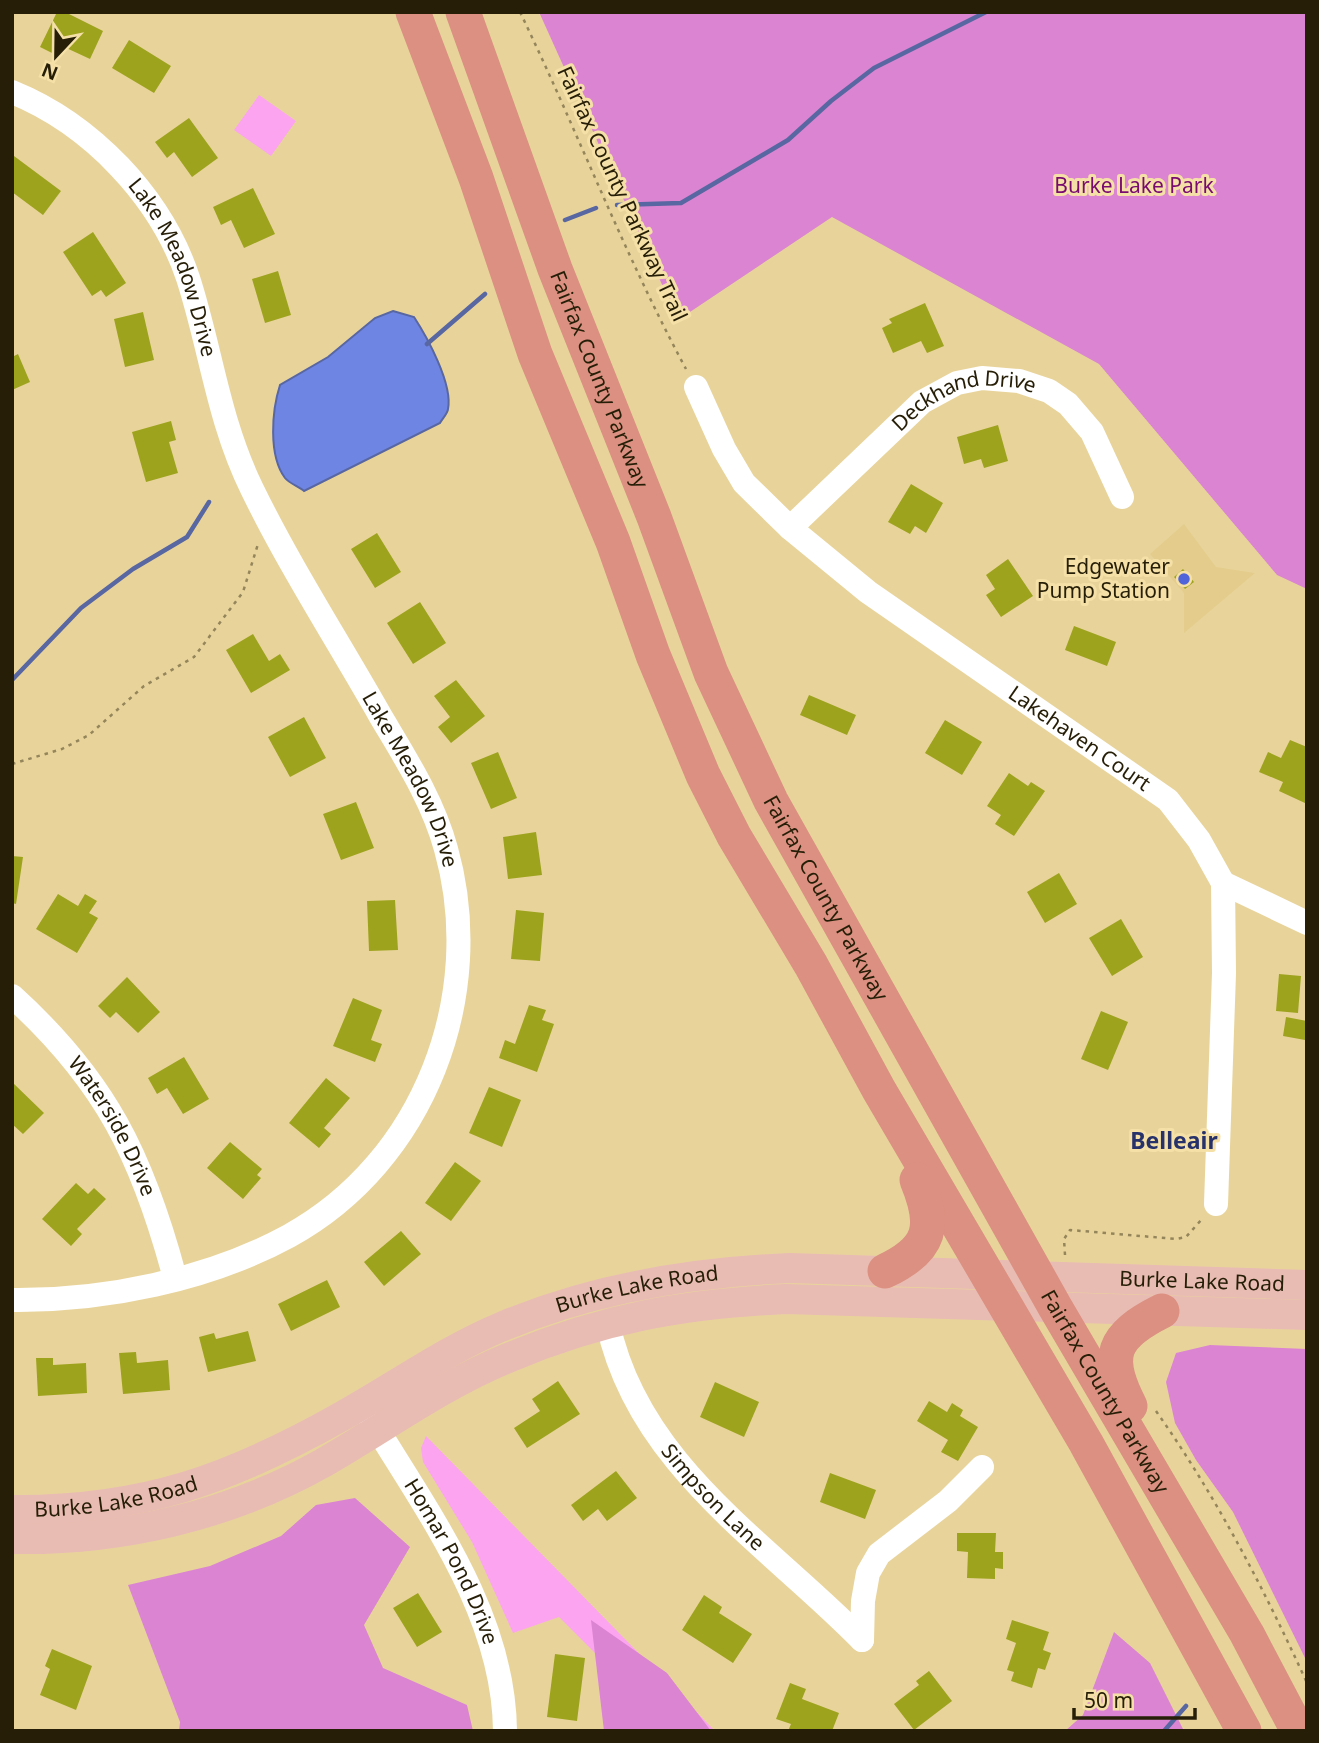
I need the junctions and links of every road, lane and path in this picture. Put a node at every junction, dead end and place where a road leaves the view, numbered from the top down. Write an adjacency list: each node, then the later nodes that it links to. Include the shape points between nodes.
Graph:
1 (413, 12): 13 (highway, Fairfax County Parkway, via 476,178 535,354 687,740 734,836)
2 (463, 12): 15 (highway, Fairfax County Parkway, via 555,269 742,743 793,842)
3 (520, 12): 5 (path, Fairfax County Parkway Trail, via 607,208)
4 (12, 92): 8 (street, Lake Meadow Drive, via 90,139 132,182 168,234 190,287 223,419)
5 (696, 387): 7 (street, Lakehaven Court, via 744,483)
6 (1122, 497): 7 (street, Deckhand Drive, via 1092,432 1068,404 1029,384 982,378 957,383 922,402)
7 (790, 528): 10 (street, Lakehaven Court, via 868,592 1168,800 1199,840)
8 (275, 531): 9 (path, via 258,543 243,592 194,657 144,686 89,735 62,750); 18 (street, Lake Meadow Drive, via 432,809 456,894 457,986 444,1044 422,1097 391,1146 356,1187 289,1236)
9 (12, 764)
10 (1223, 883): 11 (street); 14 (street, Lakehaven Court)
11 (1307, 923)
12 (12, 996): 18 (street, Waterside Drive, via 59,1041 115,1118 144,1175)
13 (878, 1090): 16 (highway, via 929,1212 928,1230 920,1247 907,1261); 17 (highway, Fairfax County Parkway)
14 (1216, 1204): 15 (path, via 1182,1238 1070,1230)
15 (1051, 1267): 17 (main road, Burke Lake Road); 19 (main road, Burke Lake Road); 22 (highway, Fairfax County Parkway)
16 (885, 1271): 17 (main road, Burke Lake Road); 26 (main road, Burke Lake Road, via 715,1271 637,1284 500,1327)
17 (986, 1275): 21 (highway, Fairfax County Parkway)
18 (175, 1278): 20 (street, Lake Meadow Drive, via 73,1297)
19 (1307, 1285)
20 (12, 1300)
21 (1006, 1306): 22 (main road, Burke Lake Road); 25 (main road, Burke Lake Road, via 786,1299 712,1303 639,1314); 35 (highway, Fairfax County Parkway)
22 (1055, 1307): 23 (main road, Burke Lake Road); 30 (highway, Fairfax County Parkway)
23 (1162, 1311): 24 (main road, Burke Lake Road); 30 (highway, via 1133,1325 1121,1340 1115,1367 1116,1379)
24 (1307, 1315)
25 (608, 1324): 28 (main road, Burke Lake Road, via 507,1358 458,1381); 29 (street, Simpson Lane, via 626,1382 664,1447 705,1495 862,1640 868,1573 879,1555 948,1501)
26 (362, 1405): 28 (street, Homar Pond Drive); 31 (main road, Burke Lake Road, via 213,1480 124,1503)
27 (1153, 1408): 33 (path, via 1212,1498 1268,1598)
28 (378, 1431): 32 (main road, Burke Lake Road, via 271,1488 175,1522 87,1536); 34 (street, Homar Pond Drive, via 466,1581 486,1624 499,1665)
29 (982, 1467)
30 (1168, 1497): 36 (highway, Fairfax County Parkway)
31 (12, 1510)
32 (12, 1539)
33 (1307, 1683)
34 (505, 1731)
35 (1244, 1731)
36 (1298, 1731)

